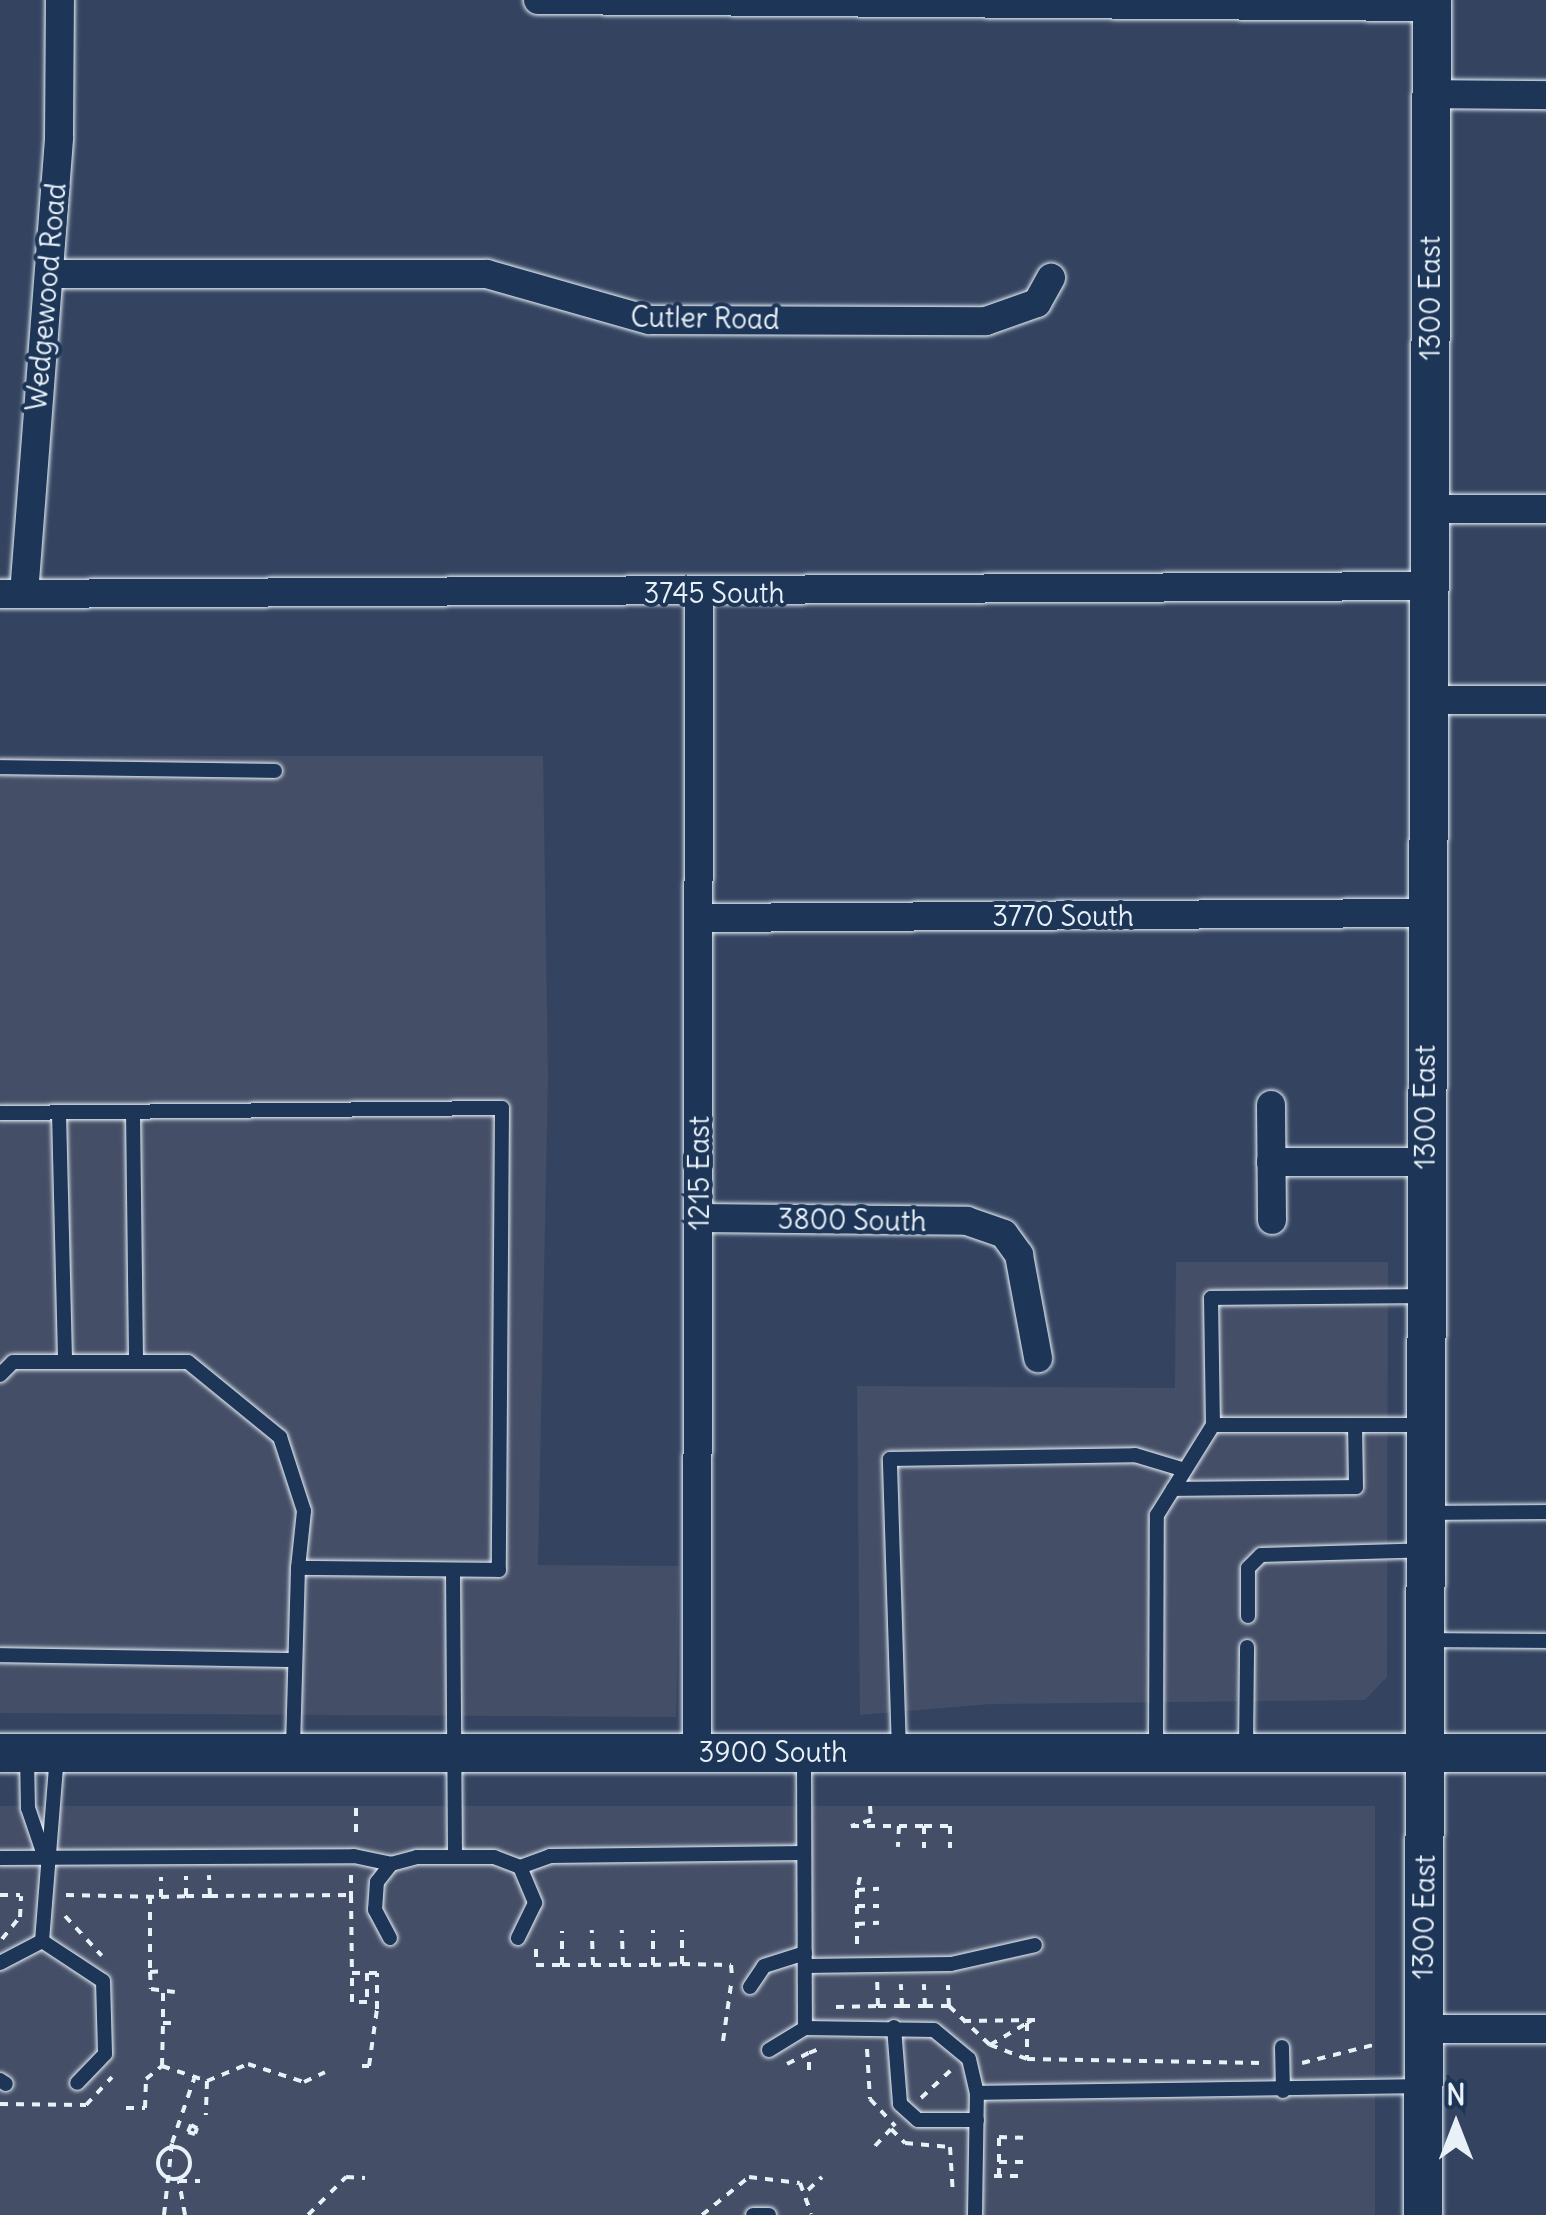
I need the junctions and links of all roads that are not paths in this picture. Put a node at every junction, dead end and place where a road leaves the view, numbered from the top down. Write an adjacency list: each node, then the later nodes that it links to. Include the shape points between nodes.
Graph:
1 (60, 0): 6 (street, Wedgewood Road)
2 (538, 0): 3 (street)
3 (1432, 3): 4 (main road, 1300 East)
4 (1430, 94): 5 (street); 8 (main road, 1300 East)
5 (1546, 95)
6 (49, 274): 7 (street, Cutler Road, via 487,274 618,316 689,320 986,321 1037,302); 11 (street, Wedgewood Road)
7 (1051, 278)
8 (1429, 508): 9 (street); 10 (main road, 1300 East)
9 (1546, 510)
10 (1429, 586): 12 (street, 3745 South); 13 (main road, 1300 East)
11 (12, 594): 12 (street, 3745 South)
12 (699, 594): 18 (street, 1215 East)
13 (1429, 700): 14 (street); 17 (main road, 1300 East)
14 (1546, 700)
15 (0, 767): 16 (lane)
16 (275, 770)
17 (1425, 913): 18 (street, 3770 South); 24 (main road, 1300 East)
18 (700, 918): 25 (street, 1215 East)
19 (1271, 1105): 23 (street)
20 (59, 1112): 21 (lane); 22 (lane); 29 (lane)
21 (133, 1112): 30 (lane); 40 (lane, via 502,1108 499,1570)
22 (0, 1113)
23 (1271, 1162): 24 (street); 26 (street)
24 (1425, 1162): 27 (main road, 1300 East)
25 (699, 1218): 28 (street, 3800 South, via 968,1221 1004,1234 1020,1255); 55 (street, 1215 East)
26 (1272, 1220)
27 (1425, 1296): 32 (lane, via 1211,1298); 34 (main road, 1300 East)
28 (1038, 1358)
29 (66, 1361): 30 (lane); 31 (lane, via 13,1362)
30 (136, 1362): 39 (lane, via 188,1362 280,1437 304,1511)
31 (0, 1374)
32 (1213, 1425): 33 (lane); 35 (lane)
33 (1355, 1425): 34 (lane); 36 (lane, via 1356,1487)
34 (1425, 1425): 38 (main road, 1300 East)
35 (1185, 1470): 36 (lane); 51 (lane, via 1135,1456 890,1459)
36 (1173, 1489): 48 (lane, via 1157,1514)
37 (1546, 1512): 38 (lane)
38 (1426, 1532): 41 (lane, via 1261,1555 1248,1568); 42 (main road, 1300 East)
39 (298, 1568): 40 (lane); 46 (lane)
40 (453, 1571): 54 (lane)
41 (1248, 1616)
42 (1426, 1640): 43 (lane); 47 (main road, 1300 East)
43 (1546, 1641)
44 (1247, 1647): 49 (lane)
45 (0, 1655): 46 (lane)
46 (295, 1660): 53 (lane)
47 (1425, 1748): 49 (main road, 3900 South); 56 (main road, 3900 South); 72 (main road, 1300 East)
48 (1156, 1750): 49 (main road, 3900 South); 51 (main road, 3900 South)
49 (1246, 1750)
50 (804, 1752): 51 (main road, 3900 South); 55 (main road, 3900 South); 57 (lane)
51 (899, 1752)
52 (28, 1753): 53 (main road, 3900 South); 59 (lane, via 28,1808); 59 (lane, via 58,1808)
53 (294, 1753): 54 (main road, 3900 South)
54 (456, 1753): 55 (main road, 3900 South); 60 (lane)
55 (697, 1753)
56 (1546, 1753)
57 (804, 1854): 62 (lane, via 550,1856); 67 (lane)
58 (0, 1858): 59 (lane)
59 (45, 1858): 61 (lane, via 354,1856); 65 (lane)
60 (455, 1858): 61 (lane); 62 (lane)
61 (390, 1864): 63 (lane, via 374,1890)
62 (520, 1867): 64 (lane, via 535,1903)
63 (390, 1938)
64 (518, 1938)
65 (42, 1941): 68 (lane); 76 (lane, via 84,1960 106,1988 105,2054)
66 (1035, 1944): 67 (lane, via 968,1962)
67 (805, 1959): 69 (lane, via 764,1966); 71 (lane)
68 (0, 1963)
69 (750, 1988)
70 (894, 2027): 71 (lane); 79 (lane, via 951,2038 973,2066); 80 (lane, via 900,2104 918,2120)
71 (805, 2028): 75 (lane)
72 (1423, 2029): 73 (street); 77 (main road, 1300 East)
73 (1546, 2029)
74 (1282, 2047): 78 (lane)
75 (769, 2050)
76 (76, 2082)
77 (1423, 2086): 78 (lane); 84 (main road, 1300 East)
78 (1283, 2091): 79 (lane)
79 (977, 2093): 80 (lane)
80 (977, 2120): 83 (lane)
81 (753, 2215): 82 (lane)
82 (769, 2215)
83 (975, 2215)
84 (1423, 2215)

